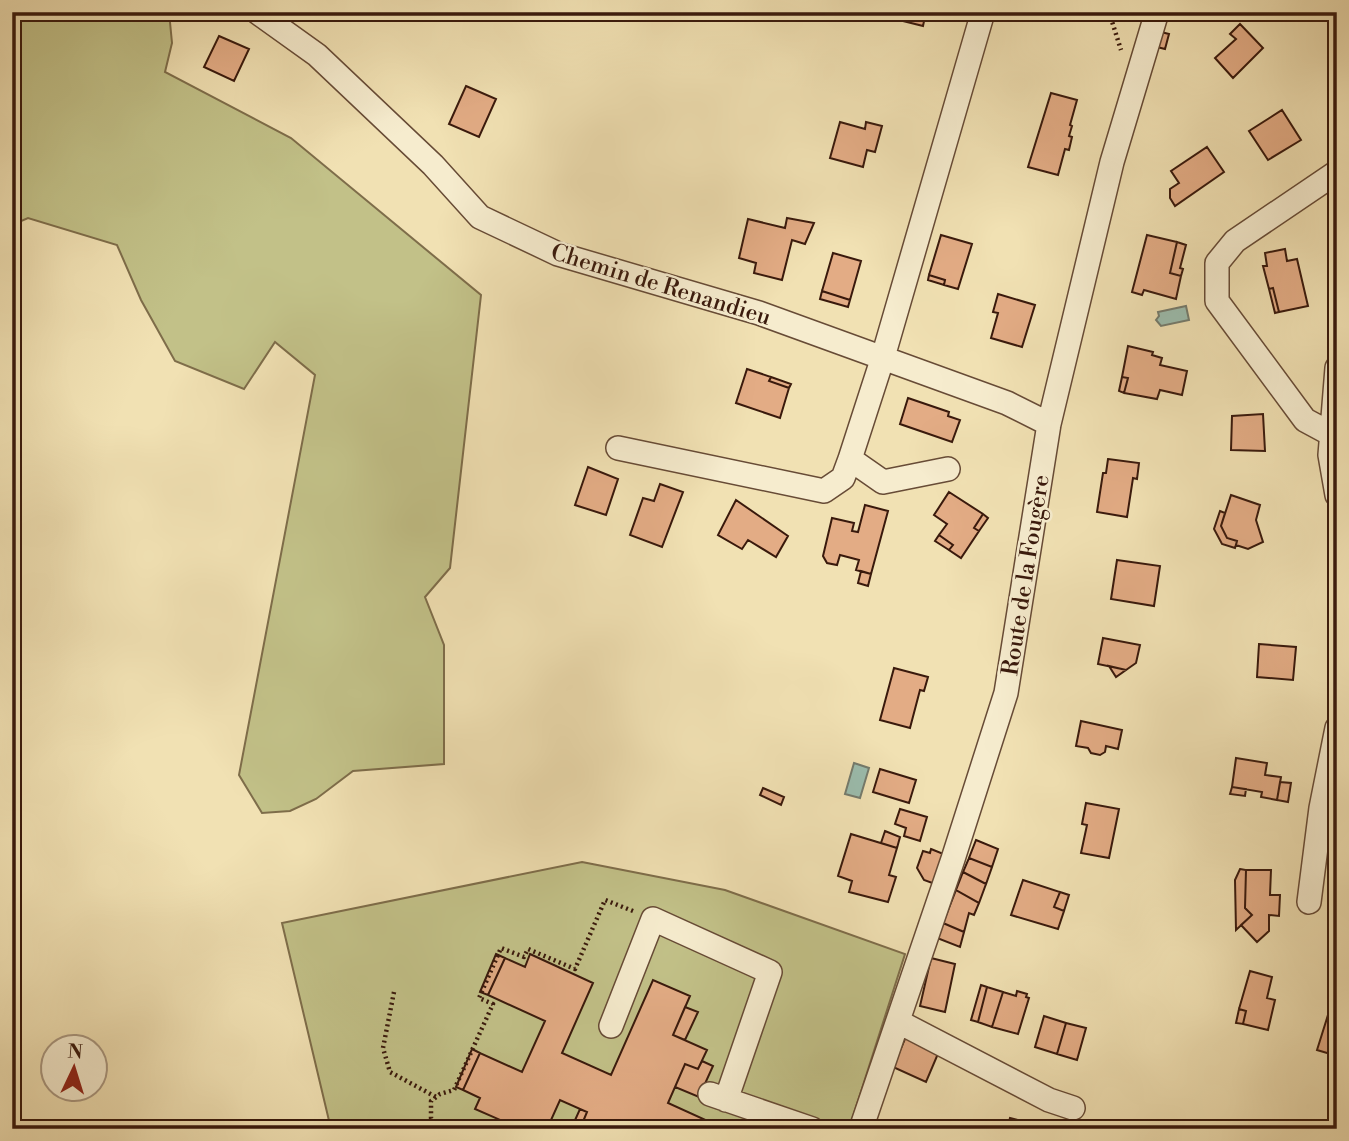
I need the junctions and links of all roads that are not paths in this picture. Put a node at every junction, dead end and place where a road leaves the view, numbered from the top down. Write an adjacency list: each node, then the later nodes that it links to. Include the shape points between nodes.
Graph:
1 (257, 12): 5 (street, Chemin de Renandieu, via 317,54 433,165 480,217 558,254 759,313)
2 (983, 12): 5 (street)
3 (1157, 12): 7 (street, Route de la Fougère, via 1112,162)
4 (1337, 172): 8 (street, via 1235,241 1217,263 1217,301 1305,420)
5 (883, 357): 7 (street, Chemin de Renandieu, via 1007,402); 10 (street)
6 (1337, 368): 8 (street)
7 (1049, 424): 15 (street, Route de la Fougère, via 1006,693)
8 (1331, 433): 12 (street)
9 (618, 448): 10 (street, via 824,491 843,478)
10 (849, 459): 11 (street, via 883,482)
11 (948, 470)
12 (1337, 495)
13 (1337, 728): 14 (street)
14 (1309, 902)
15 (899, 1022): 17 (street); 19 (street, Route de la Fougère)
16 (611, 1026): 18 (street, via 653,919 770,972 718,1097)
17 (1073, 1108)
18 (812, 1129)
19 (862, 1129)

